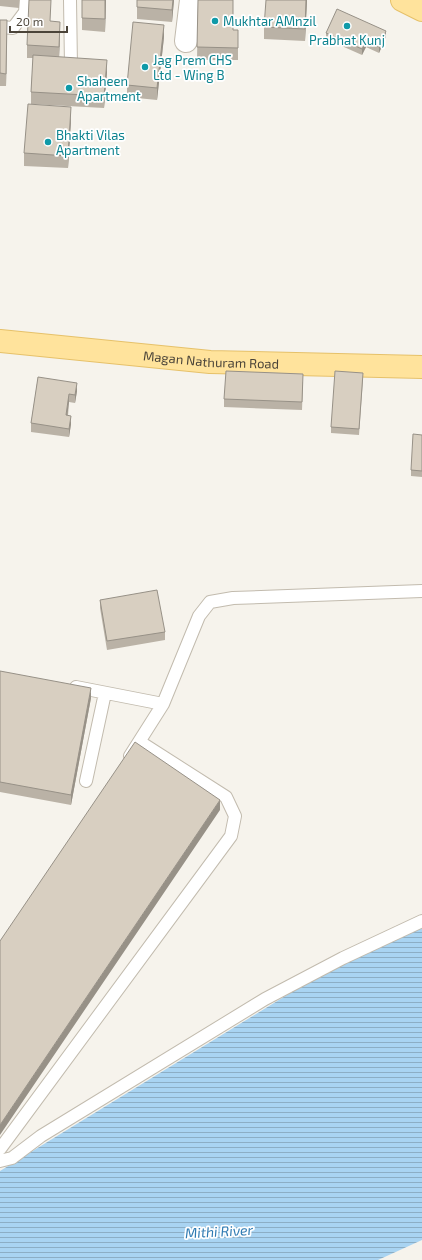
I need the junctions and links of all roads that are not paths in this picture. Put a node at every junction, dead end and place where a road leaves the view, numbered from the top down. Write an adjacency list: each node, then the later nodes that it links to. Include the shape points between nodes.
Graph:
1 (26, 0): 6 (lane, via 25,12 13,28)
2 (70, 0): 8 (lane)
3 (191, 0): 7 (street)
4 (402, 0): 5 (main road)
5 (422, 10)
6 (0, 27)
7 (186, 41)
8 (71, 66)
9 (0, 341): 10 (main road, Magan Nathuram Road, via 210,362)
10 (422, 368)
11 (422, 591): 14 (lane, via 234,598 210,602 199,616)
12 (67, 685): 13 (lane)
13 (105, 693): 14 (lane); 17 (lane)
14 (163, 704): 15 (lane)
15 (140, 742): 16 (lane); 19 (lane, via 226,797 235,816 231,836)
16 (122, 768)
17 (86, 781)
18 (422, 921): 20 (lane, via 343,958 265,999 41,1136 12,1158)
19 (0, 1149)
20 (0, 1161)

